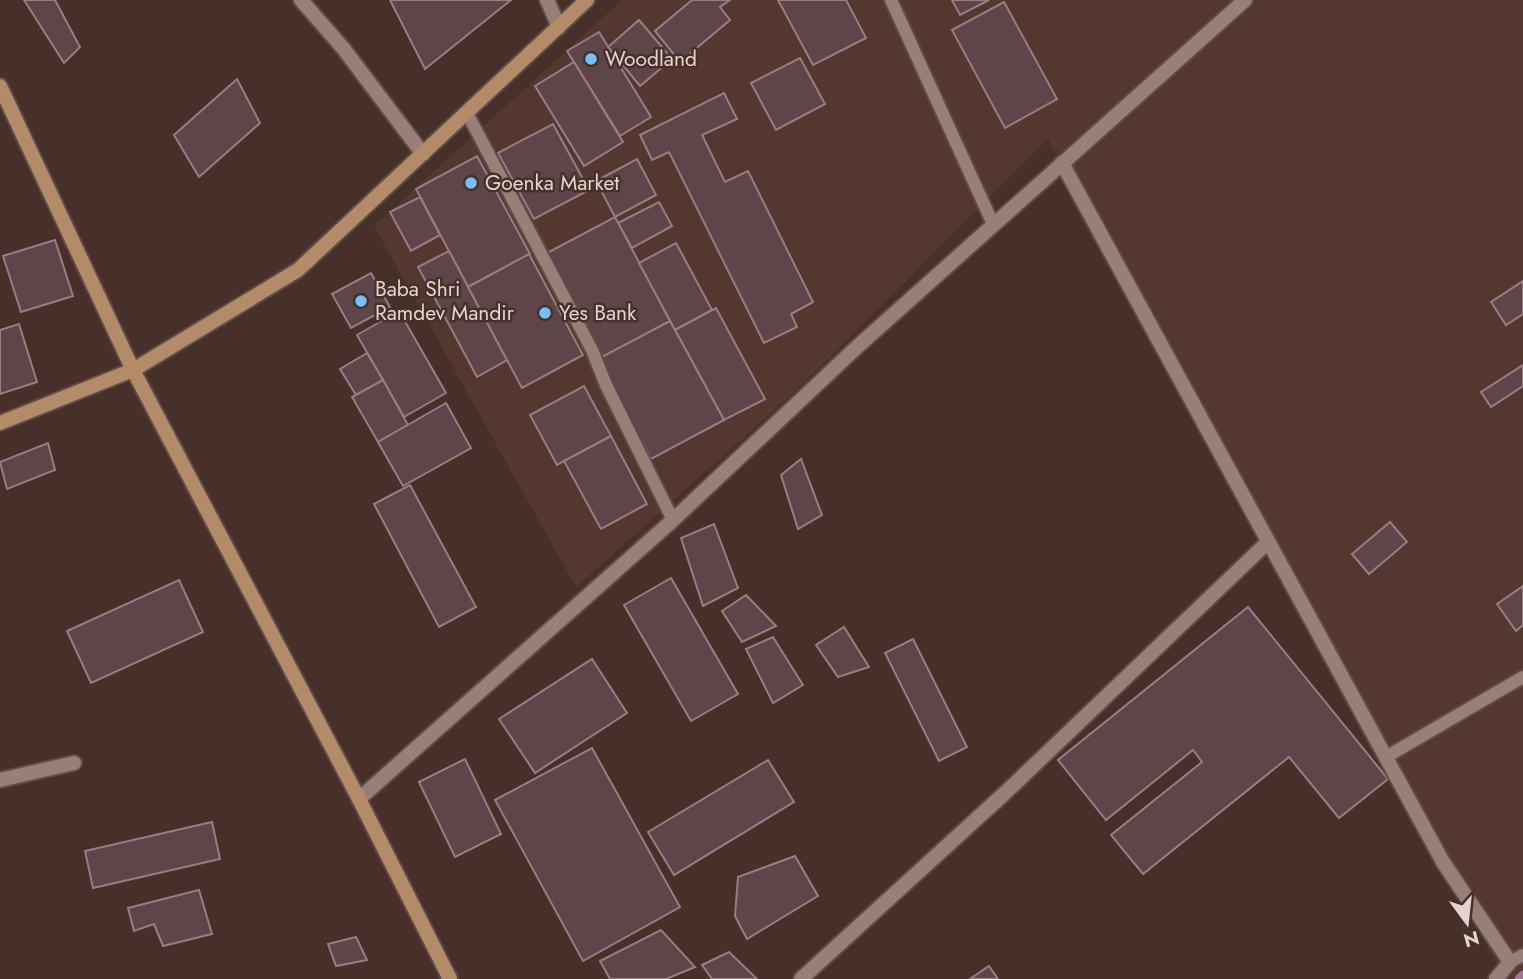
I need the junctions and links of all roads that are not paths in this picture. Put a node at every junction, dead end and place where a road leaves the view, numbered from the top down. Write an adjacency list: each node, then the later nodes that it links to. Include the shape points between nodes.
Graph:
1 (301, 0): 9 (street)
2 (547, 0): 6 (street)
3 (587, 0): 6 (main road)
4 (891, 0): 11 (lane)
5 (1245, 0): 10 (street)
6 (559, 27): 8 (main road)
7 (0, 86): 12 (main road)
8 (467, 113): 9 (main road); 14 (lane, via 593,351)
9 (423, 154): 12 (main road, via 298,270)
10 (1062, 163): 11 (street); 15 (street)
11 (993, 225): 14 (street)
12 (133, 370): 13 (main road); 20 (main road)
13 (0, 423)
14 (673, 520): 20 (street)
15 (1268, 542): 17 (street); 23 (street, via 1005,793)
16 (1523, 677): 17 (lane)
17 (1386, 757): 21 (street, via 1443,862)
18 (74, 764): 19 (street)
19 (0, 780)
20 (359, 799): 22 (main road)
21 (1516, 959): 24 (street)
22 (450, 979)
23 (801, 979)
24 (1496, 979)

